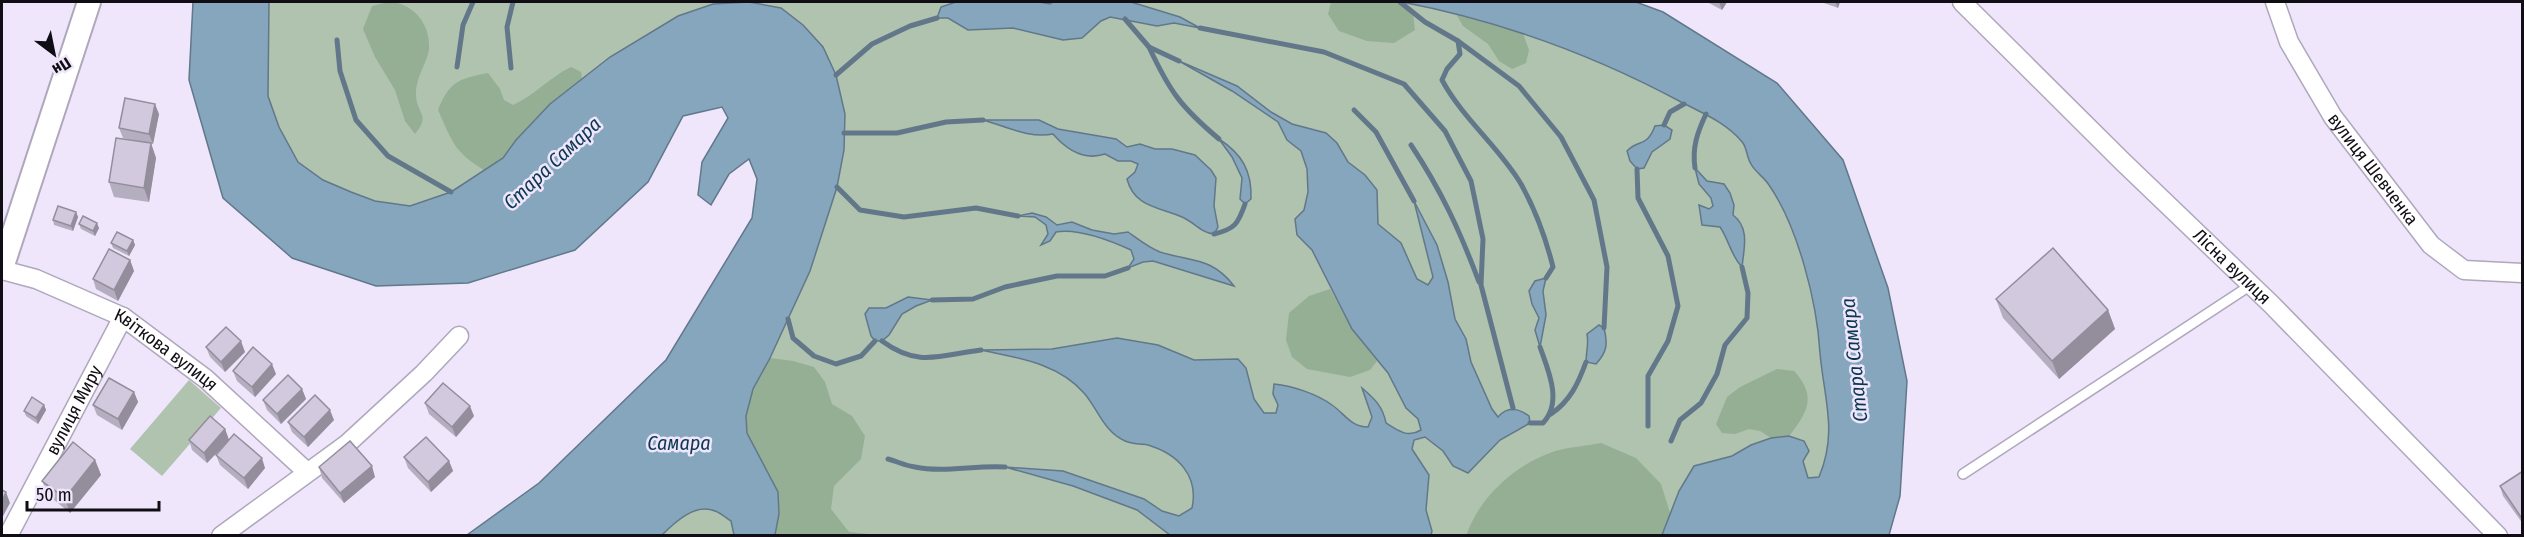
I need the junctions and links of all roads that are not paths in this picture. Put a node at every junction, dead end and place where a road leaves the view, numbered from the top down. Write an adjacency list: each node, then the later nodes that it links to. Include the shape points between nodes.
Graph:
1 (89, 2): 4 (street)
2 (1962, 2): 6 (street, Лісна вулиця)
3 (2275, 2): 5 (street, вулиця Шевченка, via 2289,42 2333,117 2431,245 2464,270)
4 (2, 269): 7 (street, Квіткова вулиця, via 36,279)
5 (2523, 273)
6 (2251, 285): 10 (lane); 13 (street, Лісна вулиця)
7 (123, 317): 9 (street, Квіткова вулиця, via 206,379); 11 (street, вулиця Миру)
8 (459, 336): 9 (street, via 347,444)
9 (307, 472): 12 (street)
10 (1963, 474)
11 (8, 536)
12 (221, 536)
13 (2498, 536)

